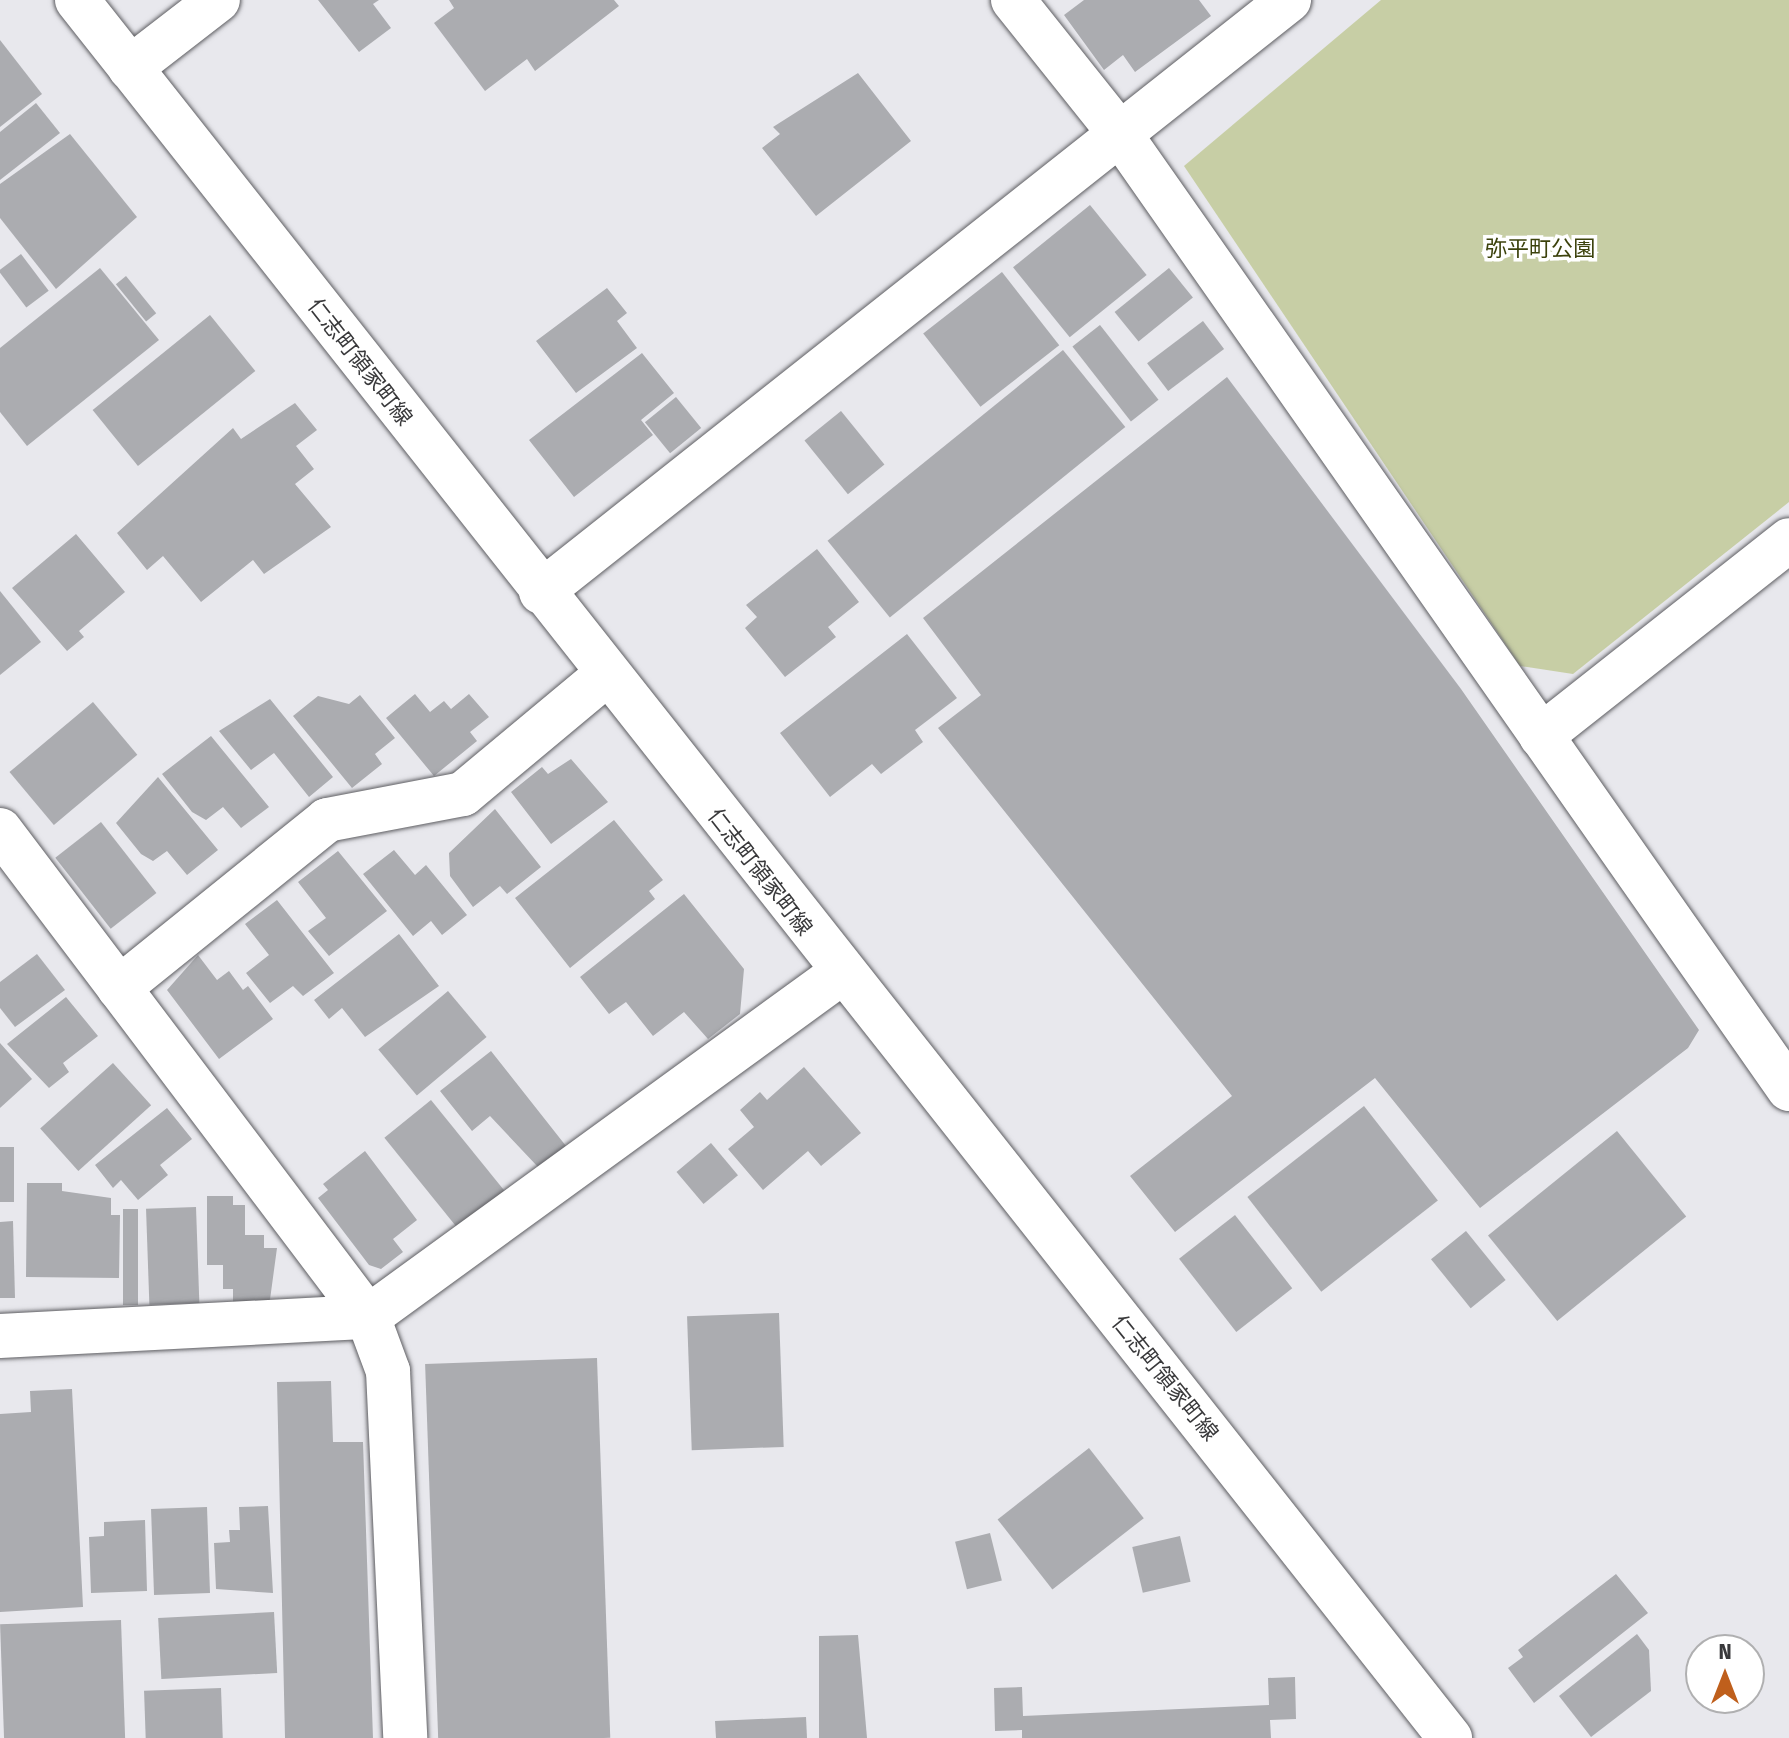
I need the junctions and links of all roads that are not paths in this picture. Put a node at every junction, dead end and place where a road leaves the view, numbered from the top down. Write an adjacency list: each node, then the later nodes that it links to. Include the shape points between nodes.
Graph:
1 (77, 0): 5 (street, 仁志町領家町線)
2 (218, 0): 5 (street)
3 (1013, 0): 6 (street)
4 (1289, 0): 6 (street)
5 (130, 68): 8 (street, 仁志町領家町線)
6 (1120, 134): 8 (street); 10 (street)
7 (1789, 540): 10 (street)
8 (541, 592): 9 (street, 仁志町領家町線)
9 (606, 675): 12 (street, 仁志町領家町線); 13 (street, via 463,794 327,820)
10 (1541, 736): 14 (street)
11 (0, 830): 13 (street)
12 (840, 974): 15 (street); 18 (street, 仁志町領家町線)
13 (119, 988): 15 (street)
14 (1789, 1089)
15 (368, 1317): 16 (street); 17 (street, via 388,1371)
16 (0, 1336)
17 (405, 1738)
18 (1450, 1738)

